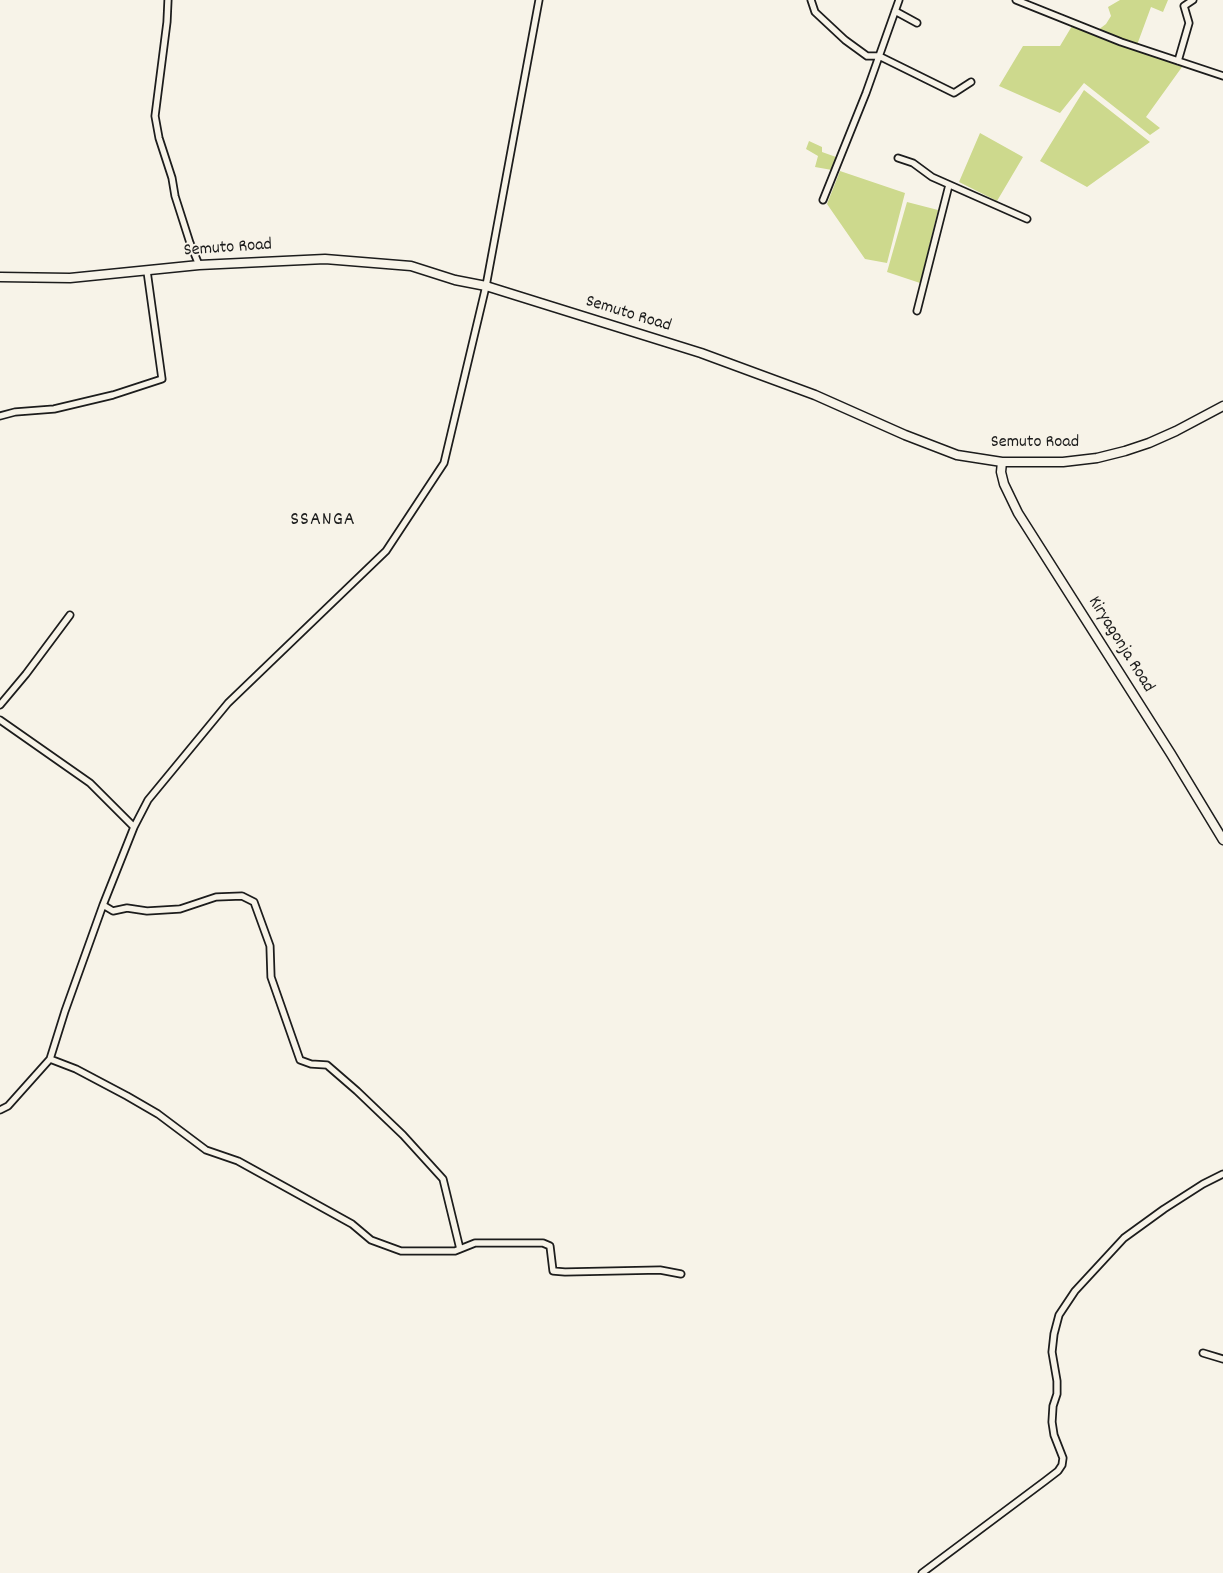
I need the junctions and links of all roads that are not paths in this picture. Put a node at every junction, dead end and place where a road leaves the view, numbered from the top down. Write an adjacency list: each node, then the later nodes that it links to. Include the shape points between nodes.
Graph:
1 (168, 0): 17 (street, via 155,116 175,196)
2 (539, 0): 20 (street)
3 (811, 0): 9 (street, via 815,12 845,40 867,56)
4 (899, 0): 7 (street)
5 (1016, 0): 10 (street)
6 (1193, 0): 10 (street, via 1184,6 1189,23)
7 (896, 11): 8 (street); 9 (street)
8 (917, 23)
9 (879, 56): 12 (street, via 954,93); 15 (street)
10 (1178, 61): 11 (street)
11 (1223, 76)
12 (971, 82)
13 (898, 158): 14 (street)
14 (950, 185): 16 (street); 21 (street)
15 (823, 200)
16 (1027, 218)
17 (199, 265): 18 (main road, Semuto Road); 20 (main road, Semuto Road, via 325,259 411,266)
18 (147, 271): 19 (main road, Semuto Road, via 70,278); 23 (street, via 162,379 54,410)
19 (0, 277)
20 (486, 286): 24 (main road, Semuto Road, via 709,356 815,395 957,455); 28 (street, via 444,463 392,543 228,704 148,800)
21 (917, 312)
22 (1223, 406): 24 (main road, Semuto Road, via 1176,431 1125,451 1063,462)
23 (0, 416)
24 (1002, 462): 29 (main road, Kiryagonja Road, via 1004,484 1018,513)
25 (70, 615): 26 (street)
26 (0, 705)
27 (0, 720): 28 (street, via 90,783)
28 (134, 827): 30 (street)
29 (1223, 840)
30 (102, 905): 31 (street); 34 (street, via 113,911 127,908 147,911 180,909 216,897 242,896 254,902 270,946 271,977 300,1060 327,1065 384,1117 443,1179)
31 (50, 1059): 32 (street, via 8,1106); 34 (street, via 128,1096 206,1150 238,1161 352,1224 371,1240 401,1251)
32 (0, 1110)
33 (1223, 1174): 38 (street, via 1187,1194 1124,1238 1075,1291 1059,1315 1052,1352 1056,1381 1052,1422 1063,1458 1062,1465)
34 (460, 1249): 35 (street, via 474,1243 542,1243 550,1246 554,1271 660,1270)
35 (681, 1274)
36 (1203, 1353): 37 (street)
37 (1223, 1359)
38 (922, 1573)

